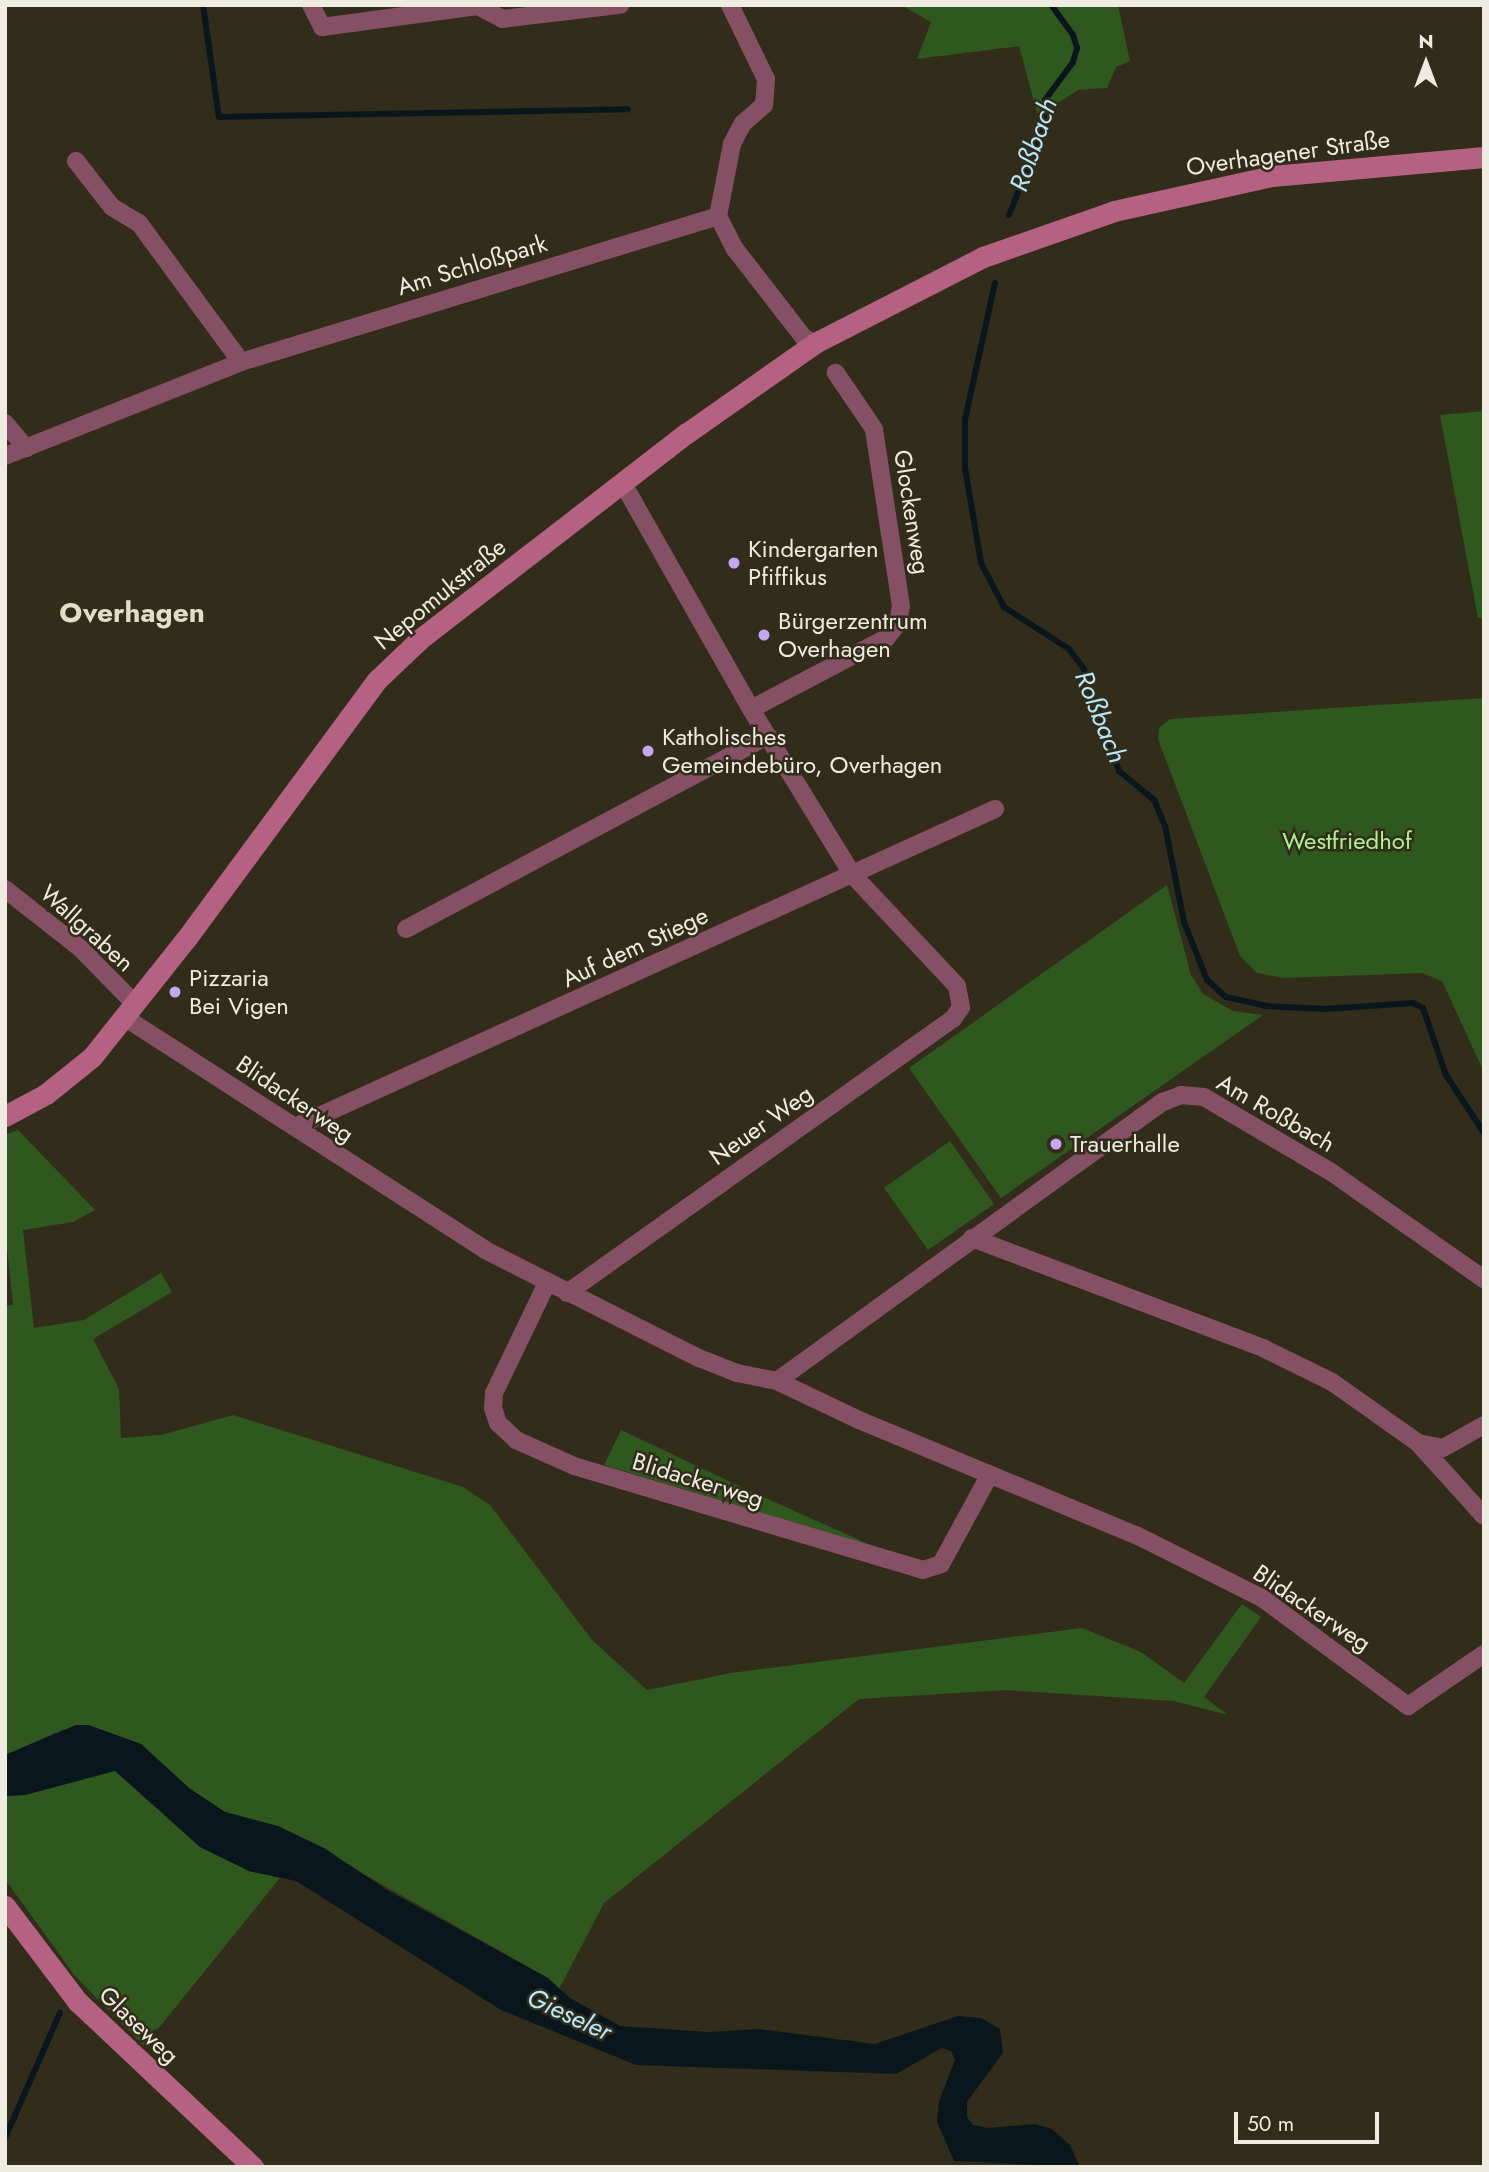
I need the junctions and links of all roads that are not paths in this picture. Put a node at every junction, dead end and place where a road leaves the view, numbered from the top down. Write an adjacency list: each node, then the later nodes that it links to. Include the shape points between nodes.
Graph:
1 (311, 5): 4 (street, via 322,27)
2 (620, 5): 4 (street, via 502,19)
3 (730, 5): 7 (street, via 766,79 764,105 743,123 732,144)
4 (477, 6)
5 (1484, 157): 8 (main road, Overhagener Straße, via 1272,176 1198,190 1114,211)
6 (76, 161): 10 (street, via 112,206 139,223)
7 (718, 216): 9 (street, via 735,249 804,338); 10 (street, Am Schloßpark)
8 (984, 257): 9 (main road, Nepomukstraße)
9 (816, 343): 15 (main road, Nepomukstraße)
10 (241, 362): 13 (street, Am Schloßpark)
11 (836, 373): 16 (street, Glockenweg, via 874,429 901,606 898,623 886,638)
12 (5, 422): 13 (street)
13 (26, 448): 14 (street, Am Schloßpark)
14 (5, 456)
15 (623, 484): 16 (street); 22 (main road, Nepomukstraße, via 420,639 377,680)
16 (751, 709): 17 (street)
17 (768, 736): 19 (street); 21 (street)
18 (995, 809): 19 (street, Auf dem Stiege)
19 (852, 874): 24 (street, Auf dem Stiege); 28 (street, Neuer Weg, via 957,986 961,1007 953,1019)
20 (5, 889): 22 (street, Wallgraben, via 80,948)
21 (406, 929)
22 (130, 1011): 23 (main road, Nepomukstraße, via 92,1057 46,1094); 24 (street, Blidackerweg)
23 (5, 1116)
24 (295, 1127): 27 (street, Blidackerweg, via 485,1250)
25 (972, 1238): 26 (street, Am Roßbach, via 1163,1102 1181,1095 1204,1097 1331,1172); 29 (street, Am Roßbach); 31 (street, via 1265,1349 1362,1400)
26 (1484, 1279)
27 (547, 1283): 28 (street, Blidackerweg); 32 (street, Blidackerweg, via 494,1393 493,1408 498,1423 516,1440 573,1466 899,1567 923,1570 941,1564)
28 (566, 1293): 29 (street, Blidackerweg, via 699,1358 737,1373)
29 (777, 1381): 32 (street, Blidackerweg)
30 (1484, 1425): 31 (street, via 1443,1448)
31 (1418, 1443): 33 (street)
32 (990, 1474): 34 (street, Blidackerweg, via 1138,1536 1262,1598 1408,1706)
33 (1484, 1516)
34 (1484, 1654)
35 (5, 1906): 36 (main road, Glaseweg, via 78,2002)
36 (254, 2167)

